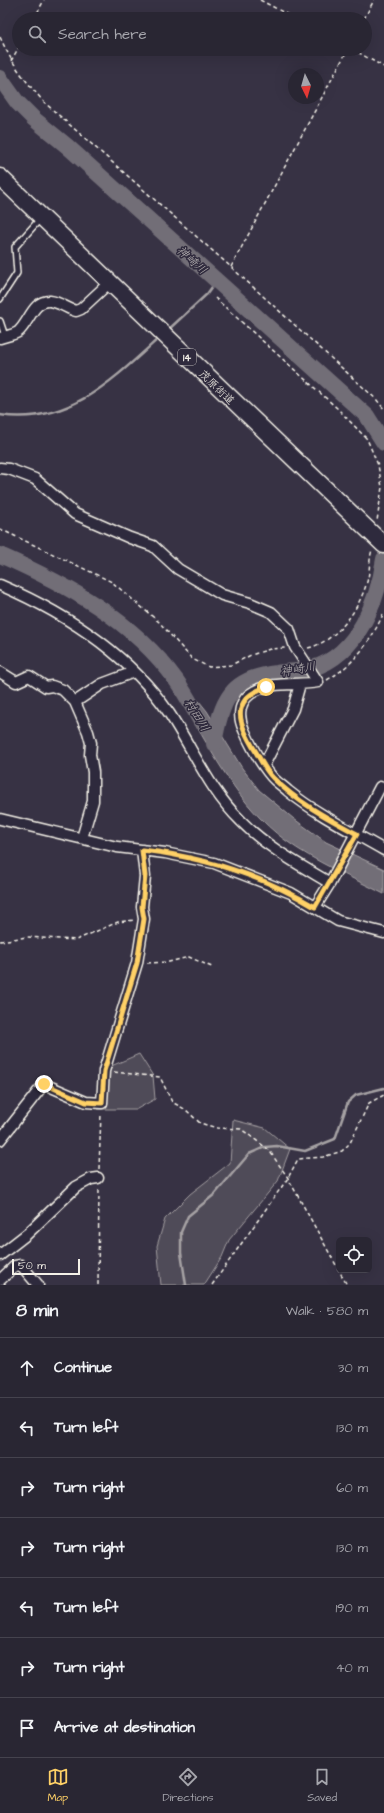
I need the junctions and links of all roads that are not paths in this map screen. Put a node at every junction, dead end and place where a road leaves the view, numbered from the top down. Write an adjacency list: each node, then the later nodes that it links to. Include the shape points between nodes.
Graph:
1 (0, 177): 2 (main road, 茂原街道 / 14)
2 (42, 217): 3 (main road, 茂原街道 / 14); 4 (lane, via 15,247 17,273)
3 (108, 283): 6 (street, via 81,310 76,311 53,301 42,303 35,308 24,326 16,333); 8 (main road, 茂原街道 / 14)
4 (0, 299)
5 (0, 321): 6 (lane)
6 (2, 337)
7 (0, 468): 12 (street, via 35,479 74,514 153,546 178,569 222,595 271,612 289,629 295,647 318,682)
8 (379, 541)
9 (0, 585): 11 (street, via 49,608 79,626 109,648)
10 (0, 672): 13 (street, via 16,682 28,676 46,687 52,686 63,690)
11 (134, 672): 13 (street, via 102,684); 21 (street, via 168,712 218,795 241,822 278,851)
12 (300, 684): 14 (street, via 293,709); 14 (street, via 255,690 240,708 242,726)
13 (75, 702): 18 (street, via 92,743 92,801)
14 (264, 765): 17 (street, via 272,778 310,809)
15 (380, 787): 17 (street)
16 (0, 819): 18 (street)
17 (357, 834): 20 (street); 21 (street)
18 (82, 838): 19 (street)
19 (142, 850): 22 (street, via 214,863 291,893); 24 (street, via 145,876 142,907 144,919 137,963 104,1071 102,1103 86,1102 44,1084)
20 (384, 850)
21 (330, 883): 22 (street)
22 (315, 907): 23 (street, via 338,921)
23 (384, 933)
24 (0, 1140)
25 (98, 1178): 26 (street, via 76,1187 27,1234)
26 (0, 1255)
27 (0, 1280): 28 (street, via 14,1266 21,1265)
28 (38, 1285)

